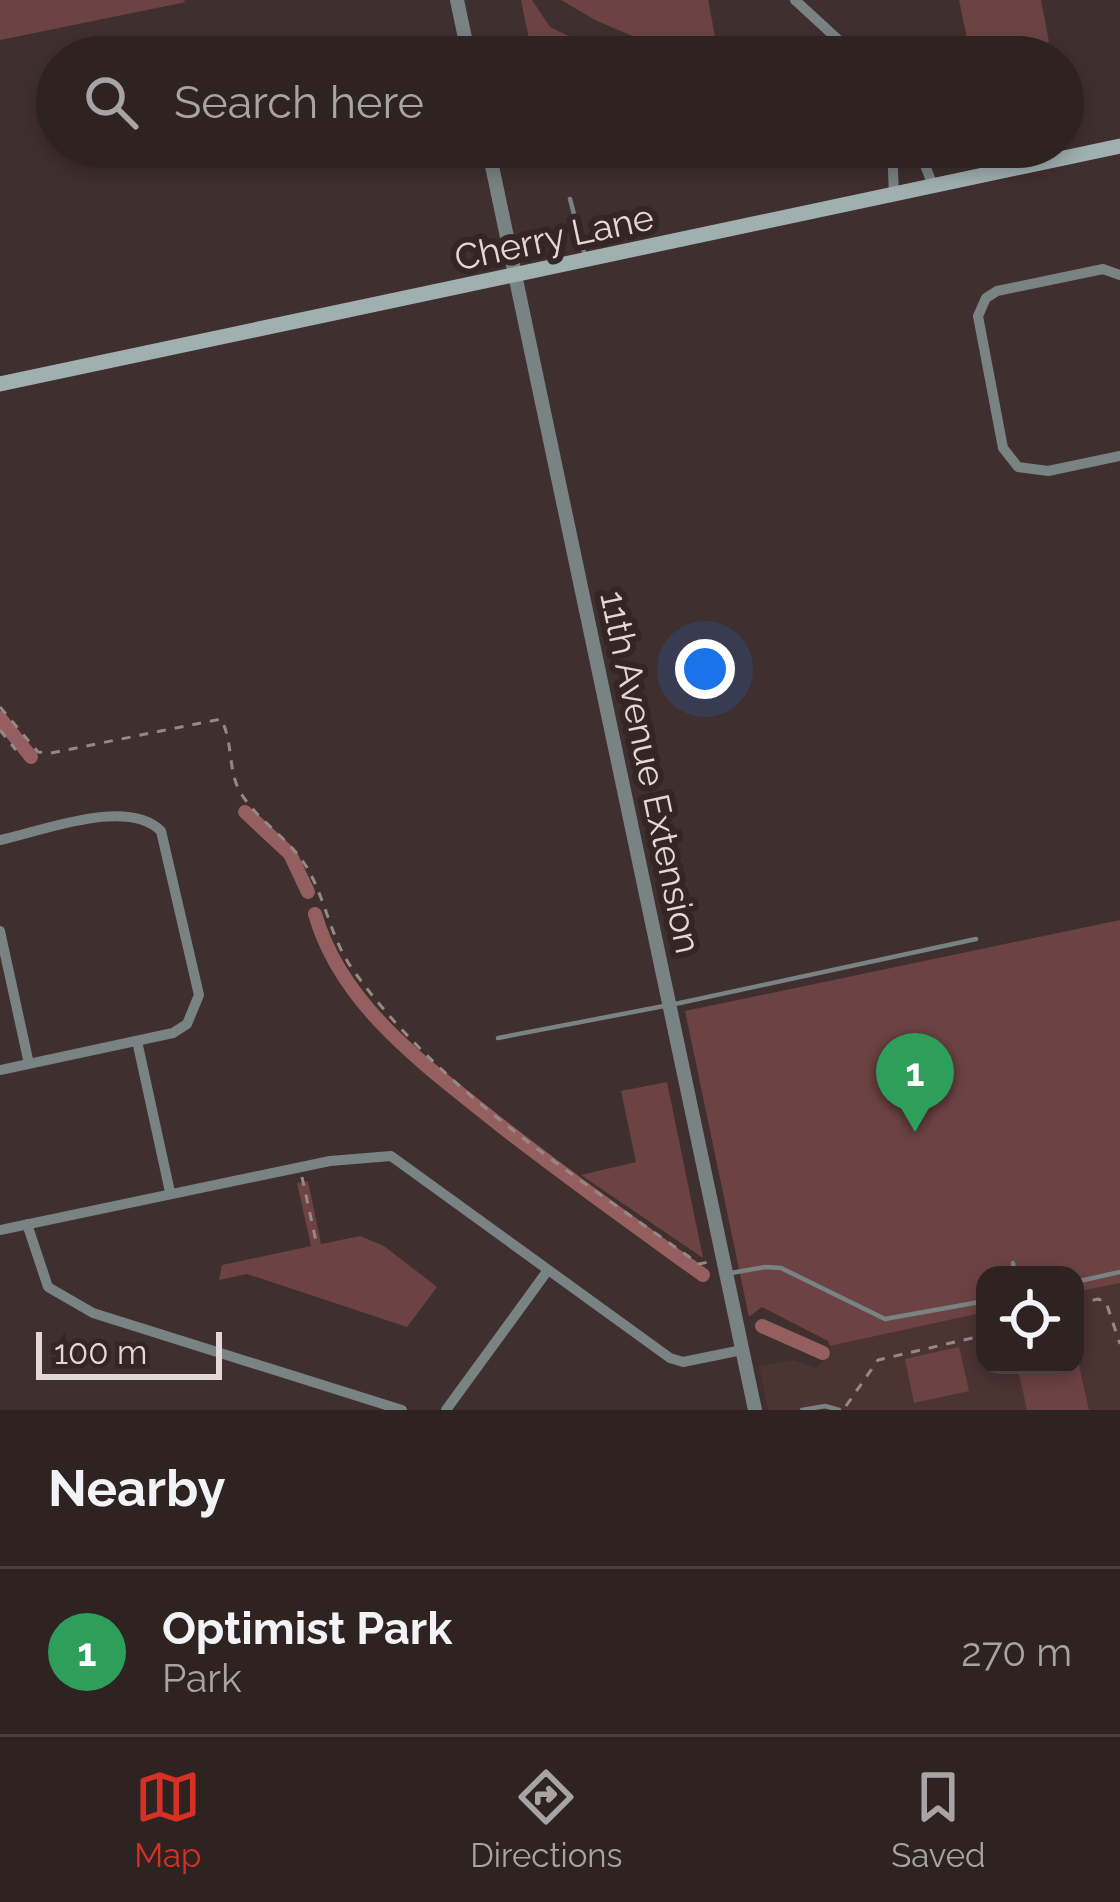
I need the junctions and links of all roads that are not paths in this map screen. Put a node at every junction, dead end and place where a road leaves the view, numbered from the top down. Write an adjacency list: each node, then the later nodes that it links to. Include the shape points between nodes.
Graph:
1 (457, 0): 3 (street)
2 (795, 0): 4 (street)
3 (465, 36)
4 (834, 36)
5 (1120, 146): 6 (main road, Cherry Lane)
6 (1084, 154)
7 (492, 168): 16 (street, 11th Avenue Extension)
8 (893, 168): 12 (street)
9 (926, 168): 11 (street)
10 (1017, 168): 11 (main road, Cherry Lane)
11 (933, 186): 12 (main road, Cherry Lane)
12 (894, 195): 14 (main road, Cherry Lane)
13 (570, 199): 14 (lane)
14 (587, 261): 16 (main road, Cherry Lane)
15 (1120, 275): 18 (street, via 1103,269 997,291 978,316 1003,448 1018,467 1048,471)
16 (515, 277): 17 (main road, Cherry Lane); 22 (street, 11th Avenue Extension)
17 (0, 385)
18 (1120, 456)
19 (0, 840): 24 (street, via 120,814 161,831 199,995 188,1024)
20 (0, 931): 25 (street)
21 (976, 939): 22 (lane)
22 (670, 1005): 23 (lane); 32 (street, 11th Avenue Extension)
23 (498, 1038)
24 (137, 1041): 25 (street); 27 (street)
25 (29, 1064): 26 (street)
26 (0, 1070)
27 (170, 1192): 28 (street); 33 (street, via 391,1156)
28 (27, 1224): 29 (street); 38 (street, via 48,1287 93,1313)
29 (0, 1230)
30 (1012, 1263): 31 (lane)
31 (1013, 1266)
32 (724, 1267): 36 (lane, via 781,1268 885,1319); 37 (street, 11th Avenue Extension)
33 (548, 1270): 37 (street, via 670,1358); 39 (street)
34 (1120, 1272): 35 (lane)
35 (1084, 1280)
36 (976, 1303)
37 (742, 1350): 40 (street, 11th Avenue Extension)
38 (402, 1410)
39 (446, 1410)
40 (754, 1410)
41 (802, 1410): 42 (lane)
42 (841, 1410)

